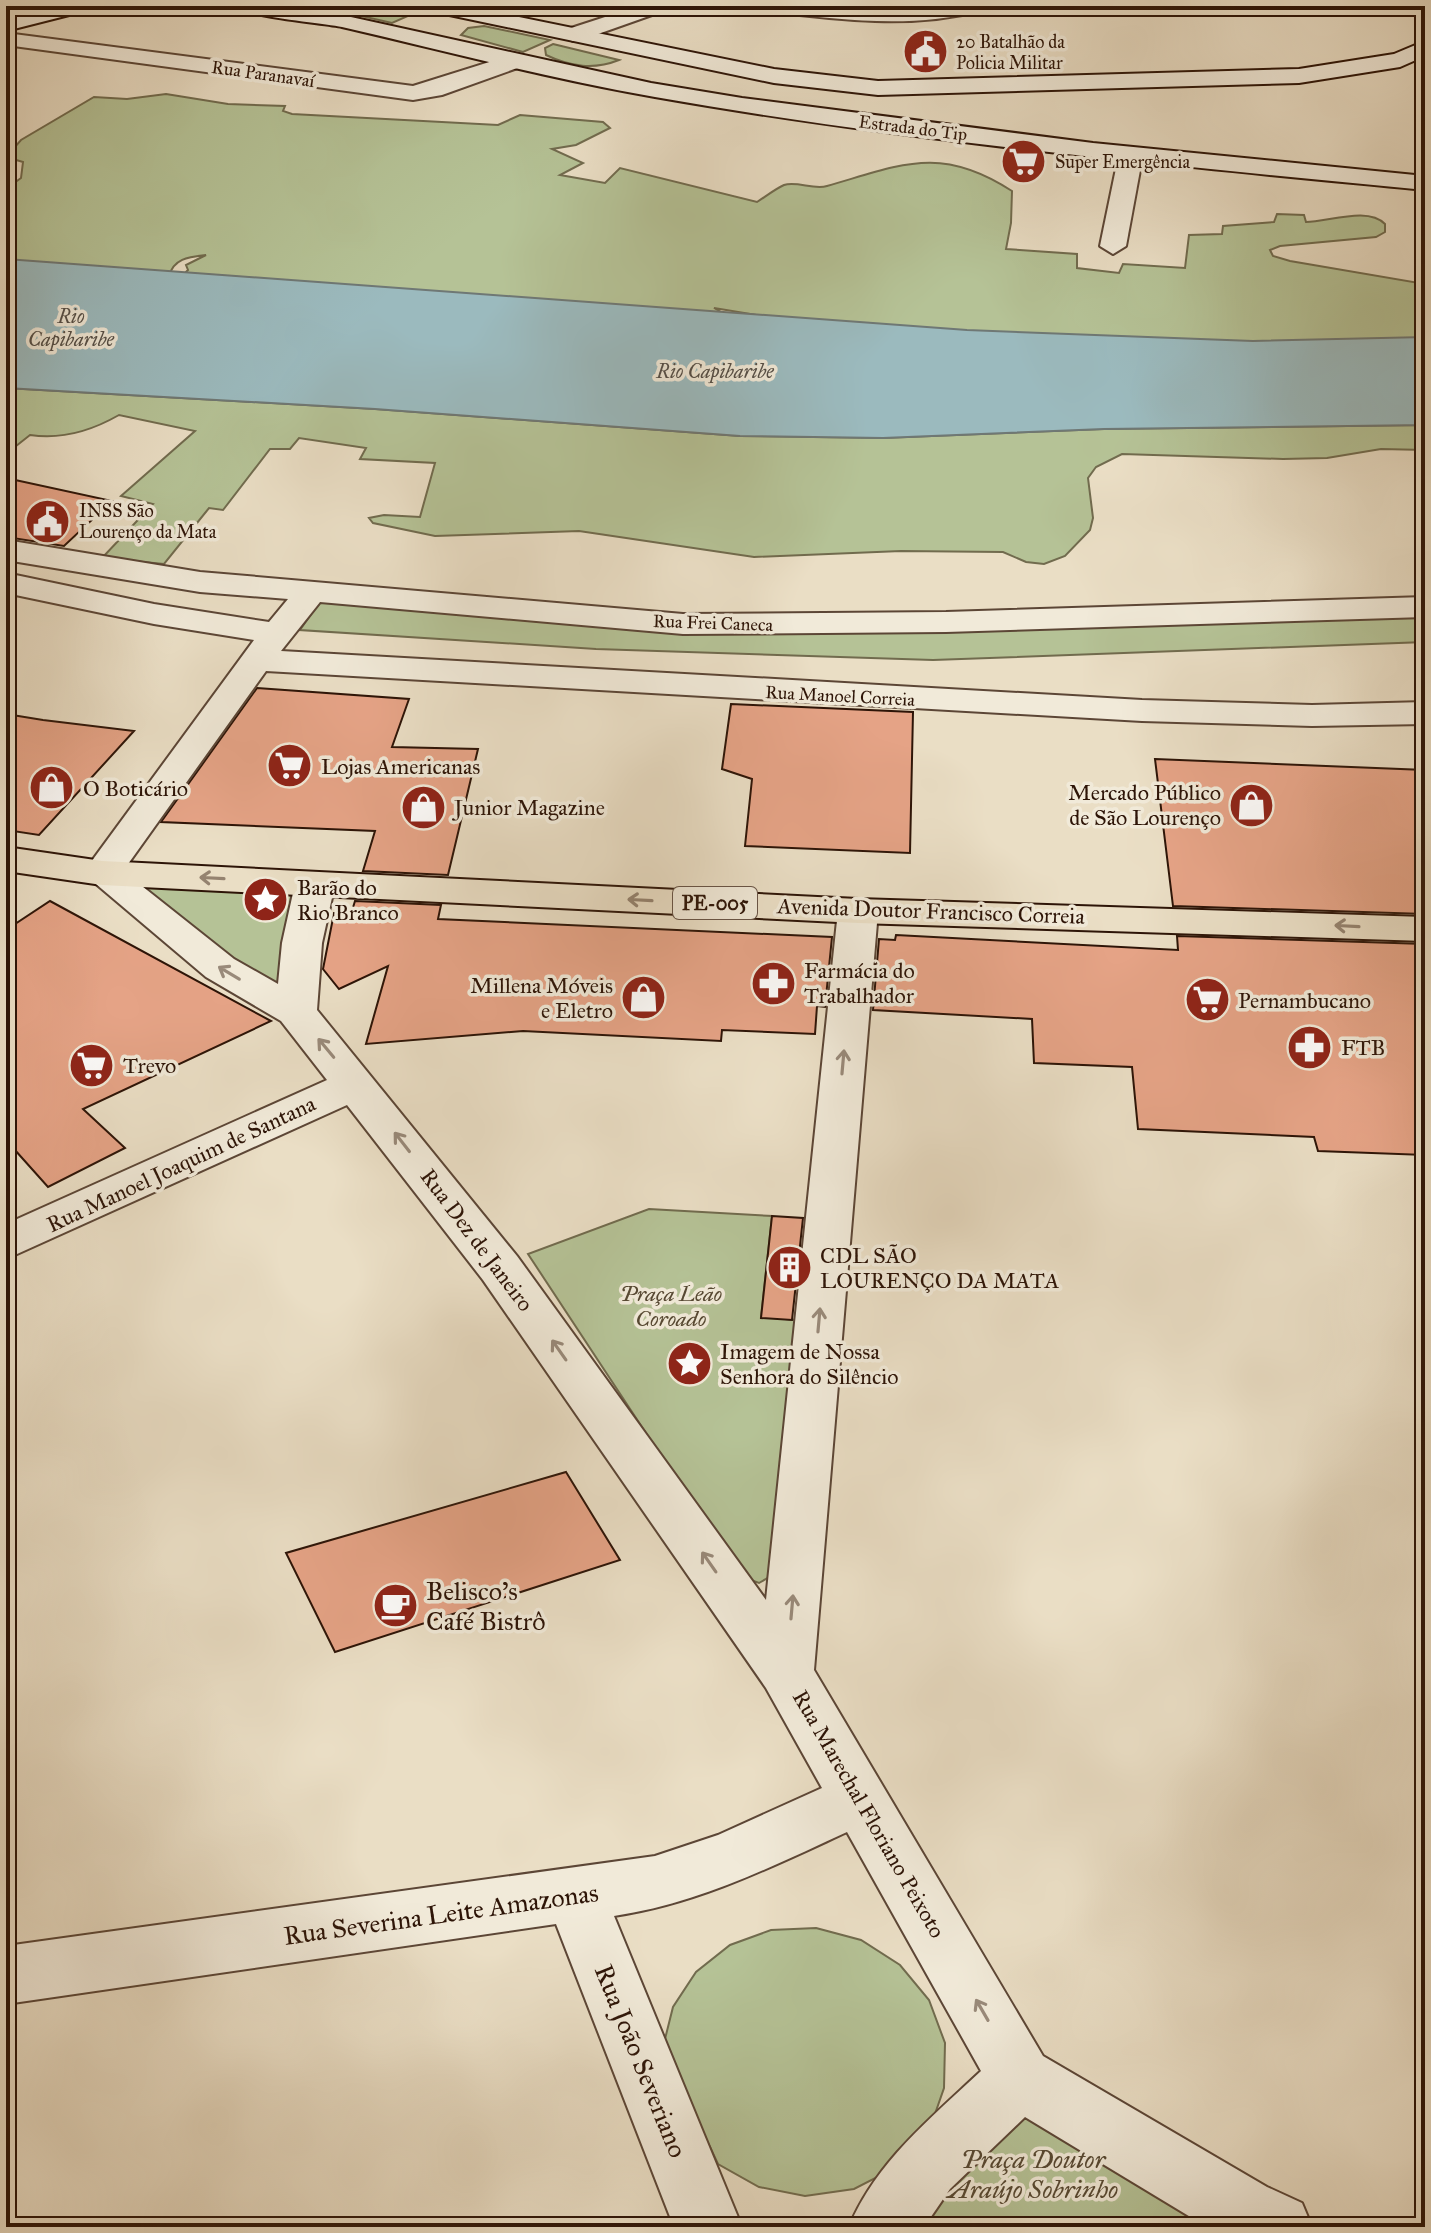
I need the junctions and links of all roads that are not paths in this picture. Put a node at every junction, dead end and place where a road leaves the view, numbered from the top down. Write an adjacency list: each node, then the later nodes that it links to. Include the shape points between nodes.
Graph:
1 (82, 6): 8 (street)
2 (247, 6): 9 (street, Estrada do Tip)
3 (435, 6): 7 (street)
4 (659, 6): 10 (street)
5 (773, 6): 6 (street, via 912,15)
6 (977, 6)
7 (466, 12): 9 (street); 10 (street)
8 (6, 25)
9 (408, 34): 13 (street, Estrada do Tip)
10 (573, 35): 12 (street, via 774,76 878,88 1299,76 1400,60)
11 (6, 39): 13 (street, Rua Paranavaí, via 413,93)
12 (1425, 47)
13 (515, 61): 14 (street, Estrada do Tip, via 755,107)
14 (1131, 154): 15 (street, Estrada do Tip); 16 (street)
15 (1425, 183)
16 (1113, 246)
17 (6, 550): 19 (street, Rua Frei Caneca, via 200,582)
18 (6, 583): 21 (street, via 154,614)
19 (312, 591): 20 (street, Rua Frei Caneca, via 610,619 772,626); 21 (street)
20 (1425, 607)
21 (267, 647): 22 (street, Rua Manoel Correia, via 734,691 1088,708); 24 (street)
22 (1425, 713)
23 (6, 859): 24 (main road, Avenida Doutor Francisco Correia / PE-005)
24 (102, 873): 25 (main road, Avenida Doutor Francisco Correia / PE-005, one-way to 24); 28 (street, Rua Dez de Janeiro, one-way to 24, via 220,968)
25 (315, 884): 26 (main road, Avenida Doutor Francisco Correia / PE-005, one-way to 25); 28 (street, via 302,943)
26 (858, 911): 27 (main road, Avenida Doutor Francisco Correia / PE-005, one-way to 26); 31 (street, Rua Marechal Floriano Peixoto, one-way to 26)
27 (1425, 929)
28 (296, 1012): 29 (street, Rua Dez de Janeiro, one-way to 28)
29 (356, 1084): 30 (street, Rua Manoel Joaquim de Santana); 31 (street, Rua Dez de Janeiro, one-way to 29, via 500,1268)
30 (6, 1243)
31 (786, 1672): 32 (street, Rua Marechal Floriano Peixoto)
32 (861, 1797): 33 (street, Rua Severina Leite Amazonas, via 733,1857 655,1883); 35 (street, Rua Marechal Floriano Peixoto, one-way to 32)
33 (575, 1895): 34 (street, Rua Severina Leite Amazonas); 36 (street, Rua João Severiano)
34 (6, 1975)
35 (1020, 2078): 37 (street, via 927,2166); 38 (street)
36 (708, 2227)
37 (883, 2227)
38 (1278, 2227)

